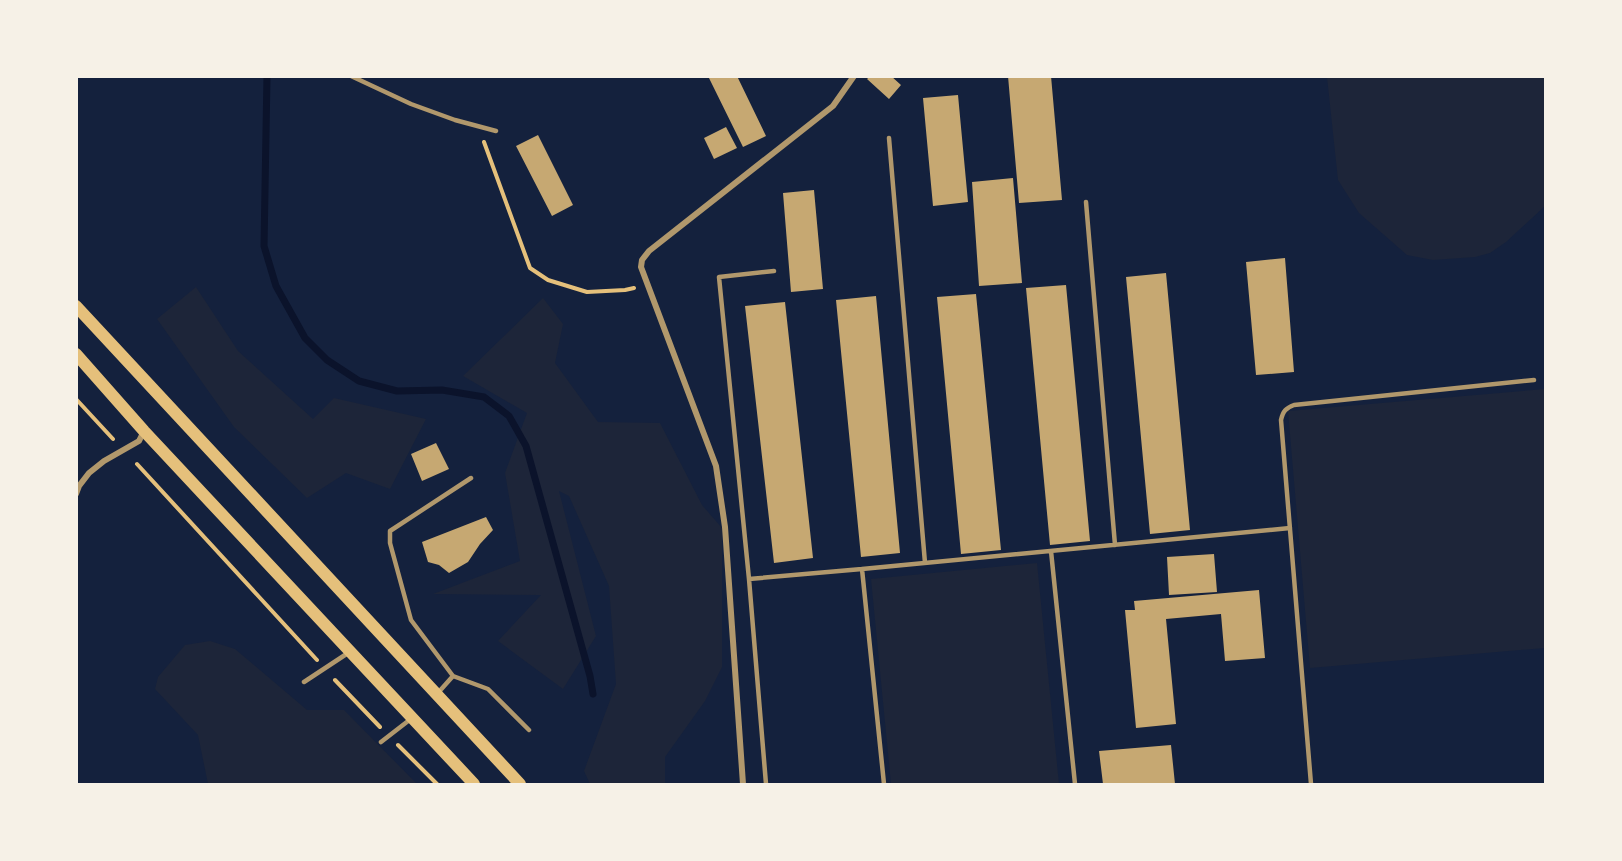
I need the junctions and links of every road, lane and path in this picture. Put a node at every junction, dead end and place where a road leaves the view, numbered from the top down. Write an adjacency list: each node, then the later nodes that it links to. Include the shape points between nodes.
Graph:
1 (351, 76): 3 (lane, via 411,104)
2 (854, 76): 8 (street, via 833,106 649,251 641,267)
3 (479, 127): 4 (lane); 8 (path, via 530,268 548,280 587,292)
4 (496, 131)
5 (889, 138): 21 (lane)
6 (1086, 202): 19 (lane)
7 (774, 272): 23 (lane, via 719,277)
8 (648, 285): 38 (street, via 716,466 725,527)
9 (76, 306): 29 (main road)
10 (76, 354): 13 (main road)
11 (1534, 380): 18 (lane, via 1287,408 1281,420)
12 (76, 399): 14 (path)
13 (144, 431): 17 (street, via 139,441 89,473); 24 (main road)
14 (113, 438)
15 (137, 464): 25 (path)
16 (471, 478): 26 (lane, via 390,531 411,620)
17 (76, 494)
18 (1290, 528): 19 (lane); 42 (lane)
19 (1115, 545): 20 (lane)
20 (1051, 551): 21 (lane); 41 (lane)
21 (925, 563): 22 (lane)
22 (862, 569): 23 (lane); 40 (lane)
23 (749, 579): 39 (lane)
24 (350, 652): 28 (lane); 30 (main road)
25 (318, 661)
26 (453, 676): 29 (lane); 32 (lane, via 488,689)
27 (335, 680): 31 (path)
28 (304, 682)
29 (437, 694): 37 (main road)
30 (412, 718): 33 (lane); 36 (main road)
31 (383, 730)
32 (529, 730)
33 (381, 742)
34 (397, 745): 35 (path)
35 (437, 784)
36 (474, 784)
37 (520, 784)
38 (743, 784)
39 (766, 784)
40 (884, 784)
41 (1075, 784)
42 (1311, 784)

